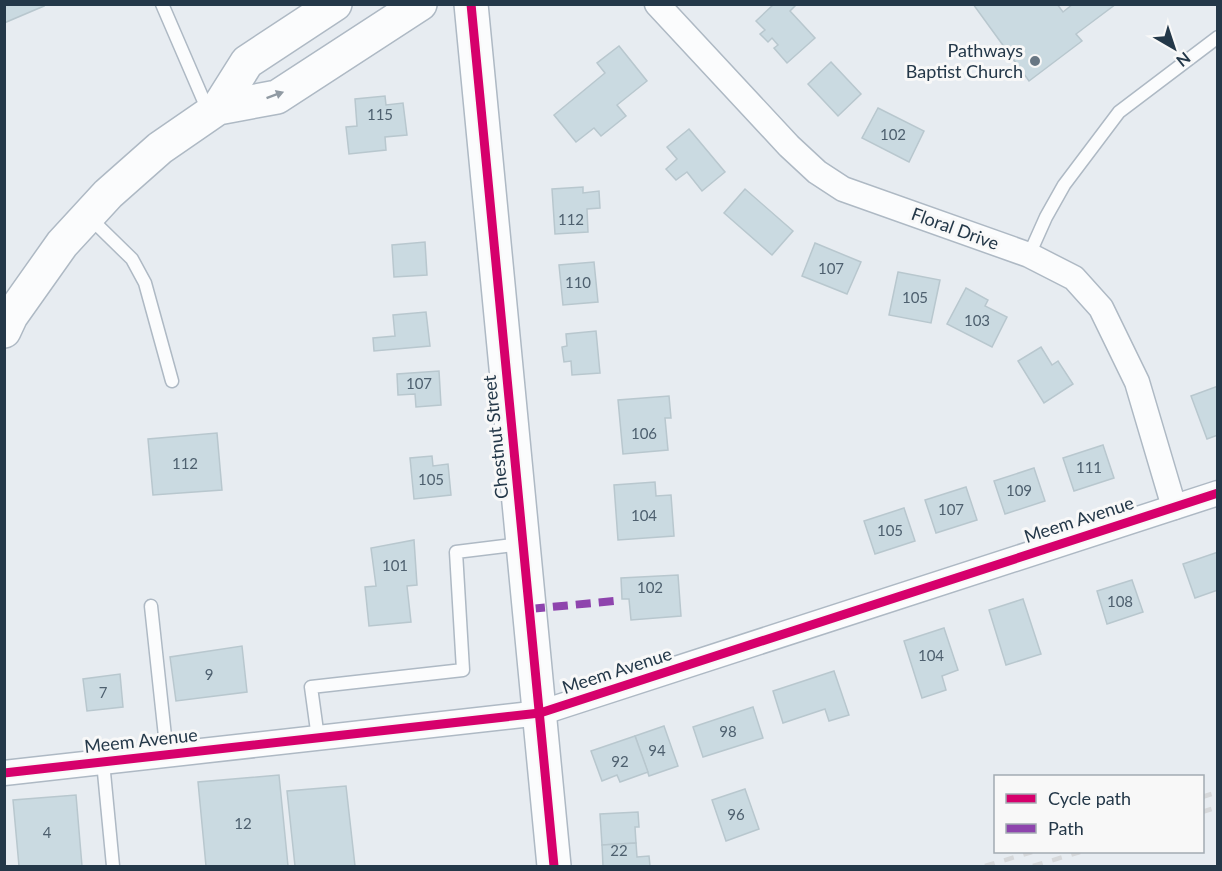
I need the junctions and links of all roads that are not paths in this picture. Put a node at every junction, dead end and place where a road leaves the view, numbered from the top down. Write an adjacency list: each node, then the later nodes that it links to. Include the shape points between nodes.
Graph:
1 (162, 4): 7 (lane)
2 (335, 4): 7 (street, via 247,62)
3 (420, 4): 7 (street, one-way to 3, via 277,97)
4 (471, 4): 14 (street, Chestnut Street)
5 (657, 4): 9 (street, Floral Drive, via 817,172 843,189)
6 (1218, 37): 9 (lane, via 1119,112 1064,185)
7 (214, 111): 8 (street, via 160,148)
8 (87, 215): 10 (street, via 62,244); 11 (lane, via 132,259 145,283)
9 (1029, 255): 13 (street, Floral Drive, via 1074,278 1101,308 1137,382)
10 (4, 331)
11 (172, 381)
12 (1218, 494): 13 (street, Meem Avenue)
13 (1174, 507): 16 (street, Meem Avenue)
14 (523, 544): 16 (street, Chestnut Street); 17 (lane, via 456,552 463,670 311,687)
15 (151, 606): 18 (lane)
16 (540, 713): 17 (street, Meem Avenue); 22 (street, Chestnut Street)
17 (318, 738): 18 (street, Meem Avenue)
18 (166, 755): 19 (street, Meem Avenue)
19 (103, 762): 20 (street, Meem Avenue); 21 (lane)
20 (4, 773)
21 (113, 867)
22 (554, 867)

